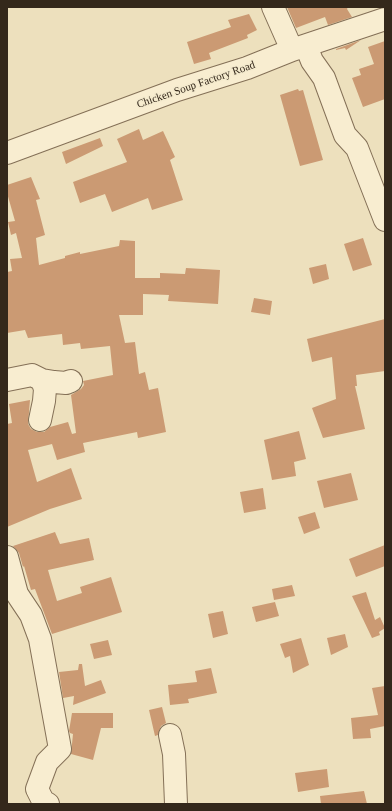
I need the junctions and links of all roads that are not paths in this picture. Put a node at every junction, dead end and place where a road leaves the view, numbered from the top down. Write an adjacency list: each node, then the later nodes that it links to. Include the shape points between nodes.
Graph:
1 (274, 7): 3 (street)
2 (385, 19): 3 (street, Chicken Soup Factory Road)
3 (299, 48): 4 (street, Chicken Soup Factory Road); 5 (street, via 324,78 345,135 357,148)
4 (7, 153)
5 (385, 220)
6 (7, 380): 7 (street, via 32,375)
7 (42, 380): 8 (street, via 66,383); 9 (street, via 45,389)
8 (71, 380)
9 (40, 420)
10 (7, 557): 12 (street, via 17,594 31,615 40,639 60,749 46,762 37,789 43,801)
11 (170, 735): 13 (street, via 174,754)
12 (48, 804)
13 (176, 804)

